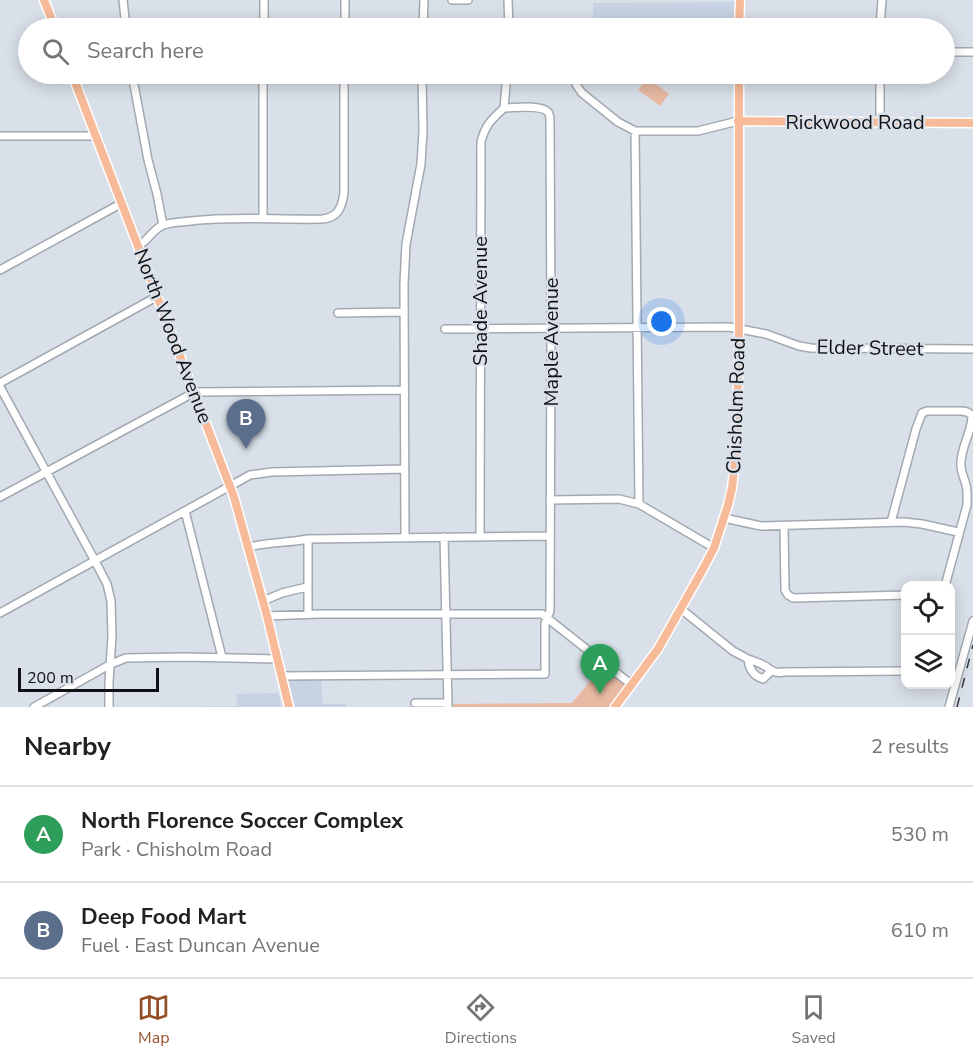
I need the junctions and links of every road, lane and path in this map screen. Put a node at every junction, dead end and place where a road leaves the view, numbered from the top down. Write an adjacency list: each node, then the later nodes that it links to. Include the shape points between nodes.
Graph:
1 (44, 0): 11 (main road)
2 (123, 0): 12 (street)
3 (264, 0): 13 (street)
4 (345, 0): 14 (street)
5 (424, 0): 15 (street)
6 (452, 0): 7 (street)
7 (468, 0)
8 (508, 0): 16 (street)
9 (740, 0): 17 (main road)
10 (882, 0): 18 (street)
11 (51, 18)
12 (125, 18)
13 (264, 18)
14 (345, 18)
15 (423, 18)
16 (509, 18)
17 (739, 18)
18 (881, 18)
19 (955, 52): 20 (street)
20 (973, 52)
21 (76, 84): 36 (main road, North Wood Avenue)
22 (134, 84): 39 (street)
23 (263, 84): 38 (street)
24 (344, 84): 38 (street, via 341,207 328,219)
25 (422, 84): 43 (street, via 421,164 406,244)
26 (506, 84): 30 (street)
27 (577, 84): 34 (street, via 582,93)
28 (739, 84): 31 (main road, Chisholm Road)
29 (880, 84): 32 (street)
30 (504, 108): 45 (street, Maple Avenue, via 541,108 549,115); 48 (street, Shade Avenue, via 488,124 481,142)
31 (738, 121): 32 (main road, Rickwood Road); 34 (street, via 698,131); 49 (main road, Chisholm Road)
32 (880, 122): 33 (main road, Rickwood Road)
33 (973, 123)
34 (635, 131): 46 (street)
35 (0, 136): 36 (street)
36 (96, 136): 37 (main road, North Wood Avenue)
37 (122, 203): 40 (main road, North Wood Avenue); 41 (street)
38 (263, 219): 39 (street, via 208,219)
39 (164, 225): 40 (street)
40 (138, 246): 42 (main road, North Wood Avenue)
41 (0, 270)
42 (158, 296): 51 (street); 53 (main road, North Wood Avenue)
43 (404, 312): 44 (street); 52 (street)
44 (338, 313)
45 (551, 327): 46 (street, Elder Street); 48 (street, Elder Street); 58 (street, Maple Avenue)
46 (638, 327): 49 (street, Elder Street); 59 (street)
47 (446, 328): 48 (street, Elder Street)
48 (480, 328): 65 (street, Shade Avenue)
49 (739, 329): 50 (street, Elder Street, via 811,348); 61 (main road, Chisholm Road, via 736,454)
50 (973, 349)
51 (0, 385): 55 (street)
52 (404, 390): 53 (street); 54 (street)
53 (195, 392): 55 (street); 56 (main road, North Wood Avenue)
54 (404, 469): 56 (street, via 261,473); 67 (street)
55 (47, 472): 57 (street); 72 (street)
56 (230, 485): 60 (street); 70 (main road, North Wood Avenue)
57 (0, 497)
58 (550, 500): 59 (street, via 619,499); 66 (street, Maple Avenue)
59 (639, 504): 71 (street)
60 (185, 511): 72 (street); 84 (street)
61 (724, 518): 63 (street, via 761,526); 71 (main road, Chisholm Road)
62 (891, 522): 63 (street); 64 (street); 64 (street, via 922,413 967,412 972,421 960,460 968,493)
63 (784, 526): 75 (street, via 788,596)
64 (958, 532): 73 (street)
65 (480, 536): 66 (street); 68 (street)
66 (550, 536): 82 (street, Maple Avenue)
67 (405, 537): 68 (street); 69 (street)
68 (444, 537): 79 (street)
69 (308, 539): 70 (street); 74 (street)
70 (249, 546): 76 (main road, North Wood Avenue)
71 (714, 548): 77 (main road, Chisholm Road)
72 (95, 561): 78 (street); 87 (street, via 111,601)
73 (946, 581)
74 (308, 587): 76 (street); 80 (street)
75 (901, 595)
76 (263, 601): 81 (main road, North Wood Avenue)
77 (681, 609): 86 (street); 92 (main road, Chisholm Road)
78 (0, 613)
79 (447, 614): 80 (street); 82 (street); 90 (street)
80 (308, 615): 81 (street)
81 (267, 616): 85 (main road, North Wood Avenue)
82 (547, 617): 90 (street, Maple Avenue, via 545,674); 92 (street)
83 (973, 621): 99 (street)
84 (222, 657): 85 (street); 87 (street, via 126,658)
85 (277, 659): 91 (main road, North Wood Avenue)
86 (748, 659): 88 (street); 88 (street, via 749,668 757,677 763,679)
87 (111, 664): 95 (street); 96 (street)
88 (771, 671): 89 (street)
89 (901, 671)
90 (448, 675): 91 (street); 94 (street)
91 (281, 676): 97 (main road, North Wood Avenue)
92 (632, 685): 98 (main road, Chisholm Road)
93 (415, 704): 94 (street)
94 (448, 705)
95 (34, 707)
96 (109, 707)
97 (289, 707)
98 (615, 707)
99 (949, 707)

